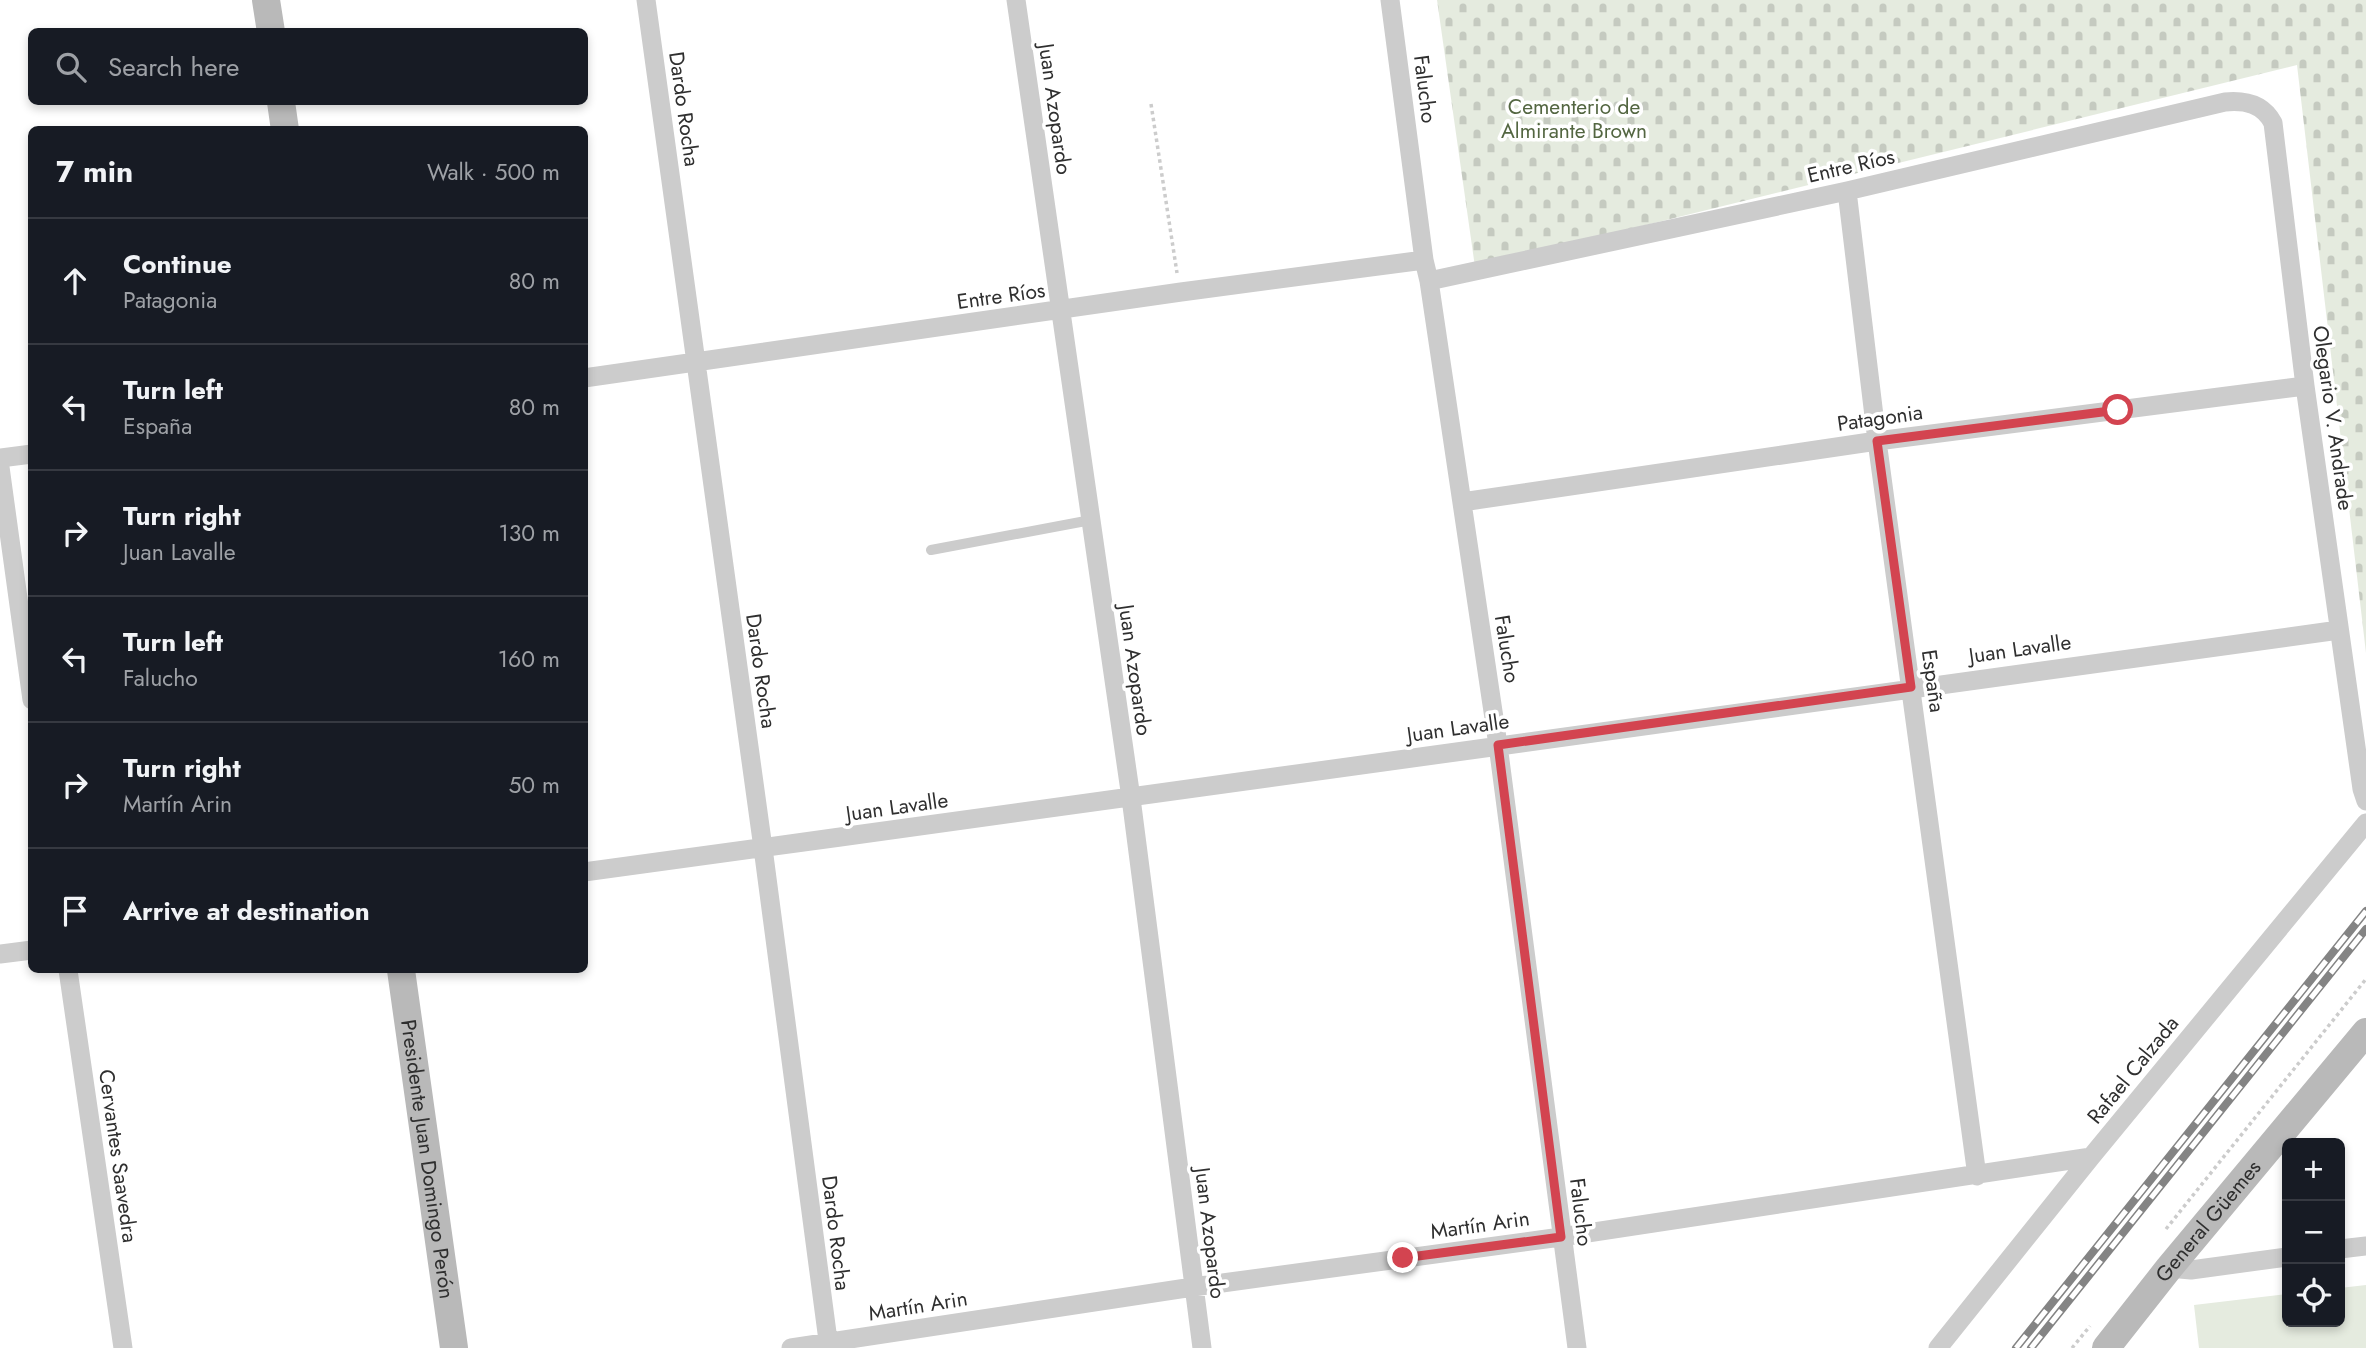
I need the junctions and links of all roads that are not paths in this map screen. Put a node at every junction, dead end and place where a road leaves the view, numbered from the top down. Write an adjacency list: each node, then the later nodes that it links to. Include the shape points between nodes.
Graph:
1 (266, 0): 5 (street)
2 (646, 0): 13 (street, Dardo Rocha)
3 (1016, 0): 12 (street, Juan Azopardo)
4 (1390, 0): 10 (street, Falucho)
5 (270, 28)
6 (281, 105): 8 (street)
7 (2273, 123): 9 (street, Entre Ríos, via 2260,107 2225,102); 15 (street, Olegario V. Andrade)
8 (284, 126)
9 (1847, 191): 11 (street, Entre Ríos); 16 (street, España)
10 (1424, 260): 11 (street, Falucho); 12 (street, Entre Ríos)
11 (1429, 281): 20 (street, Falucho)
12 (1061, 310): 13 (street, Entre Ríos); 21 (street, Juan Azopardo)
13 (696, 363): 14 (street, Entre Ríos); 30 (street, Dardo Rocha)
14 (588, 377)
15 (2305, 386): 16 (street, Patagonia); 23 (street, Olegario V. Andrade)
16 (1877, 441): 20 (street, Patagonia); 25 (street, España)
17 (28, 454): 18 (street)
18 (0, 458)
19 (0, 467): 24 (street)
20 (1462, 502): 26 (street, Falucho)
21 (1091, 520): 22 (lane); 27 (street, Juan Azopardo)
22 (931, 550)
23 (2339, 630): 25 (street, Juan Lavalle); 28 (street, Olegario V. Andrade)
24 (28, 671)
25 (1911, 687): 26 (street, Juan Lavalle); 38 (street, España)
26 (1498, 745): 27 (street, Juan Lavalle); 39 (street, Falucho)
27 (1130, 799): 30 (street, Juan Lavalle); 44 (street, Juan Azopardo)
28 (2366, 801)
29 (2366, 823): 37 (street, Rafael Calzada)
30 (763, 848): 31 (street, Juan Lavalle); 45 (street, Dardo Rocha)
31 (588, 871)
32 (28, 950): 33 (street)
33 (0, 954)
34 (68, 973): 46 (street, Cervantes Saavedra)
35 (401, 973): 47 (street, Presidente Juan Domingo Perón)
36 (2366, 1032): 43 (street, General Güemes)
37 (2091, 1157): 38 (street, Martín Arin); 51 (street, Rafael Calzada)
38 (1977, 1176): 39 (street, Martín Arin)
39 (1561, 1237): 44 (street, Martín Arin); 50 (street, Falucho)
40 (2366, 1246): 41 (street)
41 (2345, 1249)
42 (2282, 1258): 43 (street, via 2191,1270)
43 (2169, 1268): 52 (street, General Güemes)
44 (1194, 1287): 45 (street, Martín Arin); 49 (street, Juan Azopardo)
45 (828, 1346): 48 (street, Martín Arin)
46 (123, 1348)
47 (454, 1348)
48 (791, 1348)
49 (1202, 1348)
50 (1577, 1348)
51 (1938, 1348)
52 (2106, 1348)

